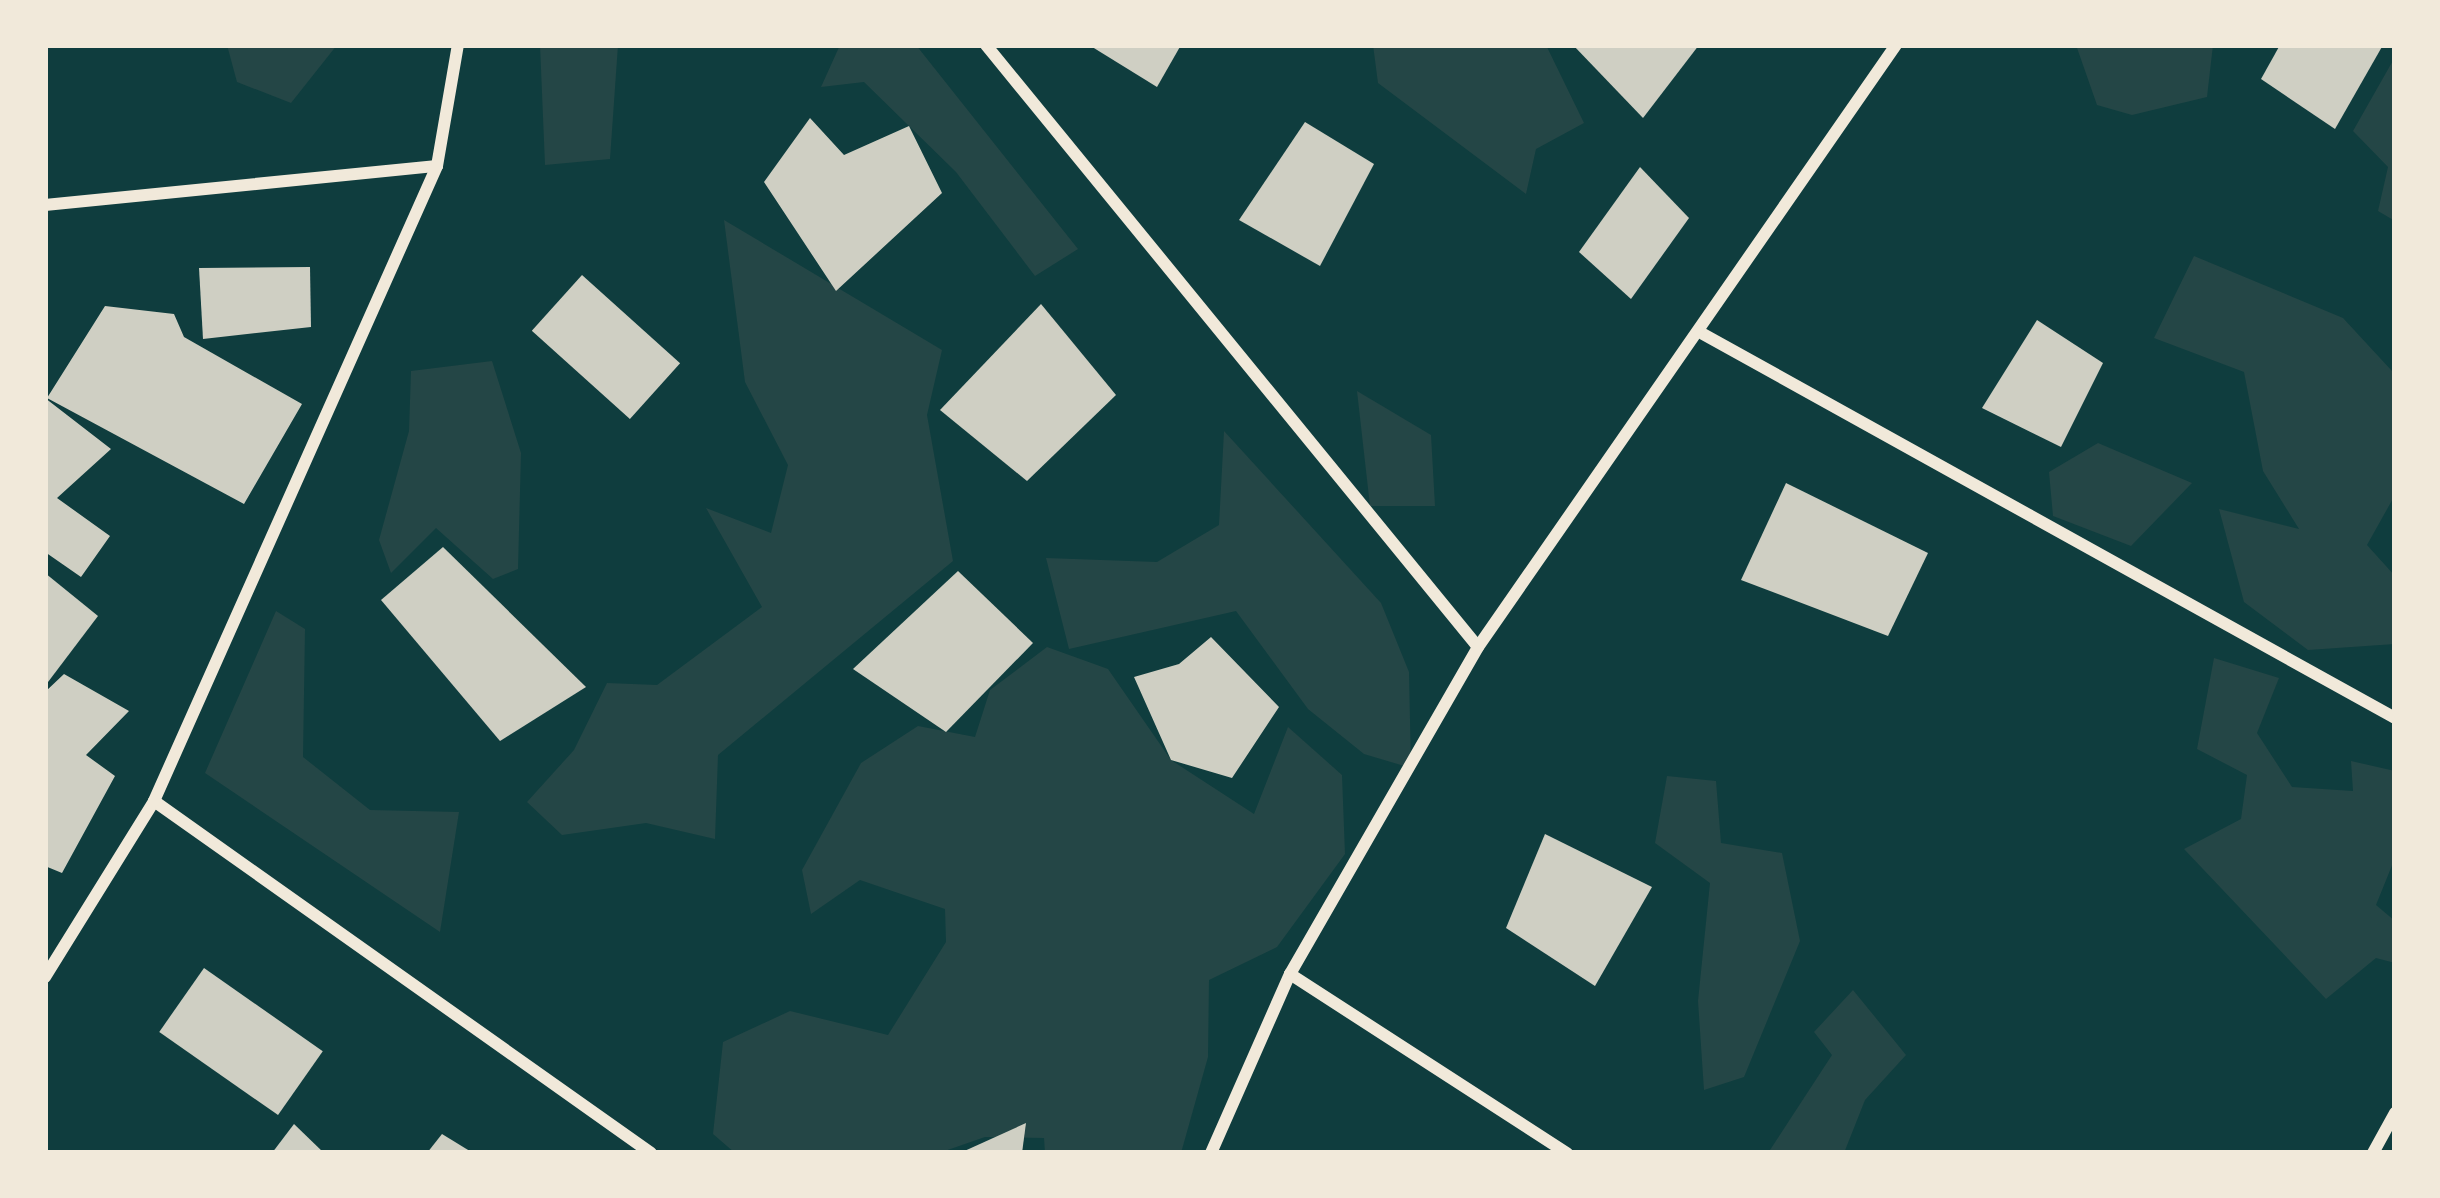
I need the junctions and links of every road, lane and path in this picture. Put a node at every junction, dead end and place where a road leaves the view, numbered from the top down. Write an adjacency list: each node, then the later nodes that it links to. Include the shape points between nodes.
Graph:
1 (458, 45): 4 (street)
2 (986, 45): 7 (street)
3 (1896, 45): 6 (street)
4 (437, 166): 5 (street); 9 (street)
5 (45, 205)
6 (1703, 334): 7 (street); 8 (street)
7 (1478, 647): 10 (street)
8 (2395, 718)
9 (154, 801): 11 (street); 13 (street)
10 (1290, 974): 14 (street); 15 (street)
11 (45, 977)
12 (2395, 1113): 16 (street)
13 (651, 1153)
14 (1211, 1153)
15 (1567, 1153)
16 (2373, 1153)

